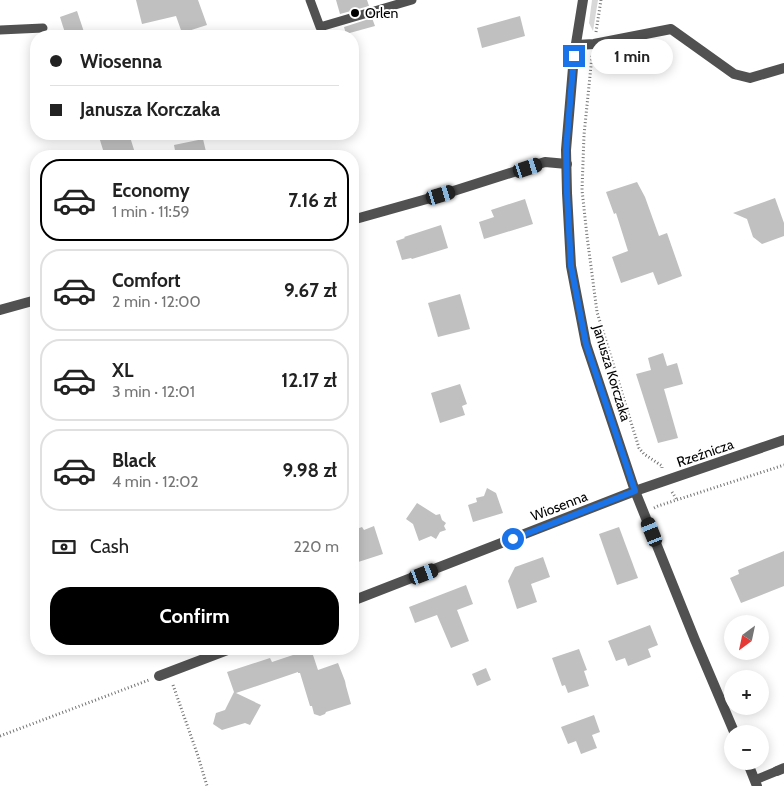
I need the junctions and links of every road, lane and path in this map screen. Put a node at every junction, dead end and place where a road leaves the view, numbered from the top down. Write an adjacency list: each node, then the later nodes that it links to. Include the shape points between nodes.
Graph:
1 (310, 0): 2 (lane, via 320,27)
2 (412, 0)
3 (583, 0): 8 (street, Janusza Korczaka)
4 (601, 0): 7 (path)
5 (42, 28): 6 (lane)
6 (0, 30)
7 (594, 44): 8 (street); 9 (street, via 671,29 734,74 750,78); 16 (path, via 584,135 582,190 597,312 639,448 662,466)
8 (576, 45): 10 (street, Janusza Korczaka)
9 (784, 68)
10 (567, 164): 11 (street, via 545,162); 17 (street, Janusza Korczaka, via 571,266 586,344)
11 (359, 218)
12 (30, 302): 13 (street)
13 (0, 310)
14 (784, 440): 16 (street, Rzeźnicza)
15 (784, 465): 18 (path)
16 (667, 480): 17 (street, Rzeźnicza); 19 (path)
17 (635, 491): 20 (street, Wiosenna); 23 (street, Janusza Korczaka)
18 (682, 498)
19 (677, 500)
20 (359, 598)
21 (214, 655): 22 (street)
22 (164, 674): 24 (path); 28 (path)
23 (731, 725)
24 (0, 736)
25 (781, 769): 27 (lane)
26 (751, 770): 27 (street)
27 (756, 783)
28 (207, 786)

